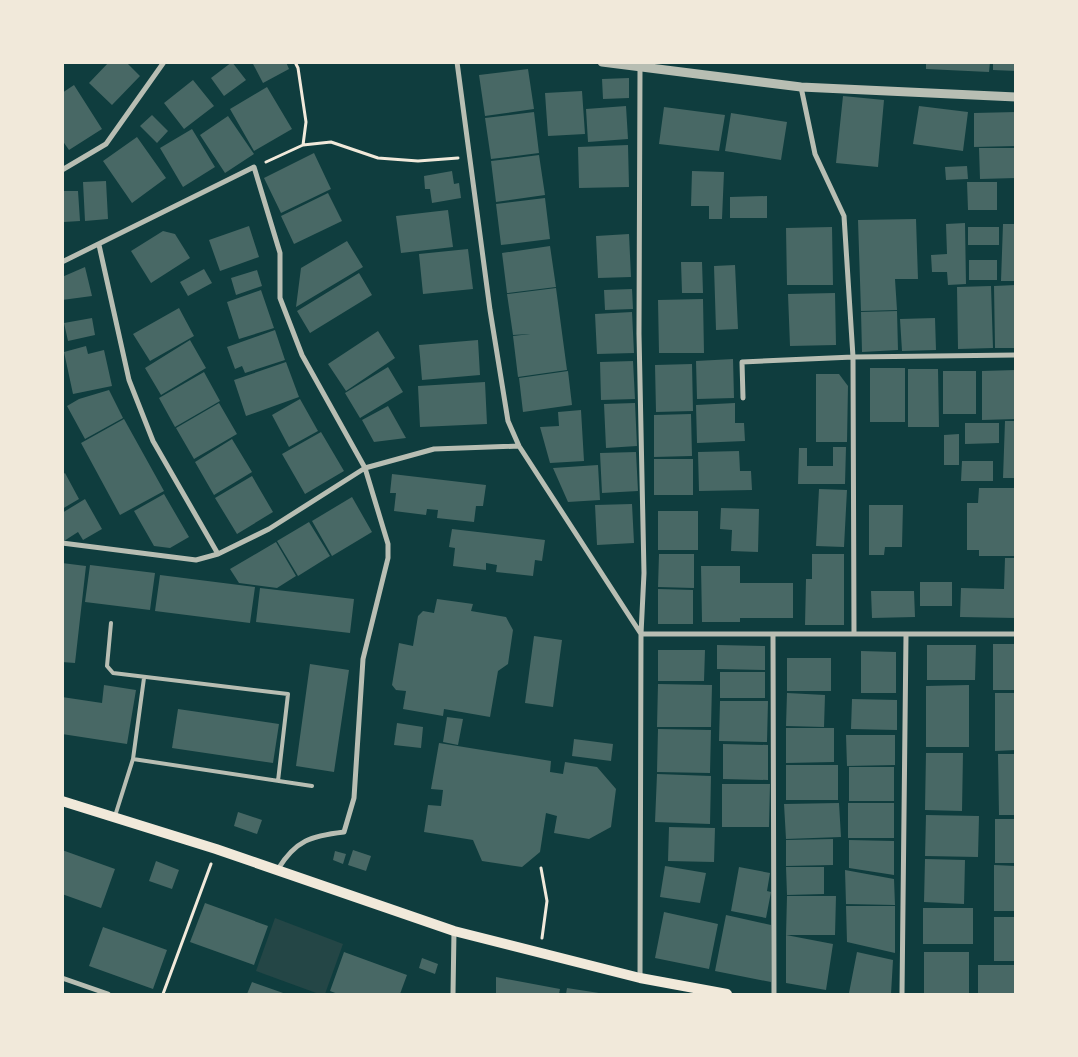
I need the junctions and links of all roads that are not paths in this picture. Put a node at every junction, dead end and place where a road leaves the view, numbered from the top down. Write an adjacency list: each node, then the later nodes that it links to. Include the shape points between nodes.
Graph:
1 (164, 62): 7 (street, via 106,144)
2 (457, 62): 13 (street, via 490,310 508,421)
3 (602, 62): 4 (street)
4 (640, 69): 5 (street); 18 (street, via 639,334 644,573)
5 (801, 87): 6 (street); 11 (street, via 814,154 844,216)
6 (1016, 97)
7 (62, 170)
8 (99, 245): 9 (street); 14 (street, via 254,167 280,254 280,298 302,355); 16 (street, via 129,380 153,441)
9 (62, 262)
10 (1016, 355): 11 (street)
11 (853, 357): 12 (street, via 742,362); 20 (street)
12 (743, 398)
13 (519, 446): 14 (street, via 434,449); 18 (street)
14 (365, 468): 16 (street, via 269,529); 29 (street, via 388,544 388,558 363,658 354,798 344,832 315,836 289,852)
15 (62, 543): 16 (street, via 196,560)
16 (218, 554)
17 (111, 623): 23 (lane, via 107,666 113,673)
18 (641, 634): 19 (street); 32 (street)
19 (774, 634): 20 (street); 36 (street)
20 (854, 634): 22 (street)
21 (1016, 634): 22 (street)
22 (906, 636): 37 (street)
23 (144, 678): 24 (lane); 25 (lane, via 288,694)
24 (134, 759): 25 (lane); 28 (lane)
25 (278, 781): 26 (lane)
26 (312, 786)
27 (62, 801): 28 (main road)
28 (114, 816): 29 (main road)
29 (278, 869): 30 (main road)
30 (454, 931): 32 (main road); 34 (street)
31 (62, 978): 33 (street)
32 (640, 978): 35 (main road)
33 (108, 994)
34 (452, 994)
35 (727, 994)
36 (774, 994)
37 (902, 994)

